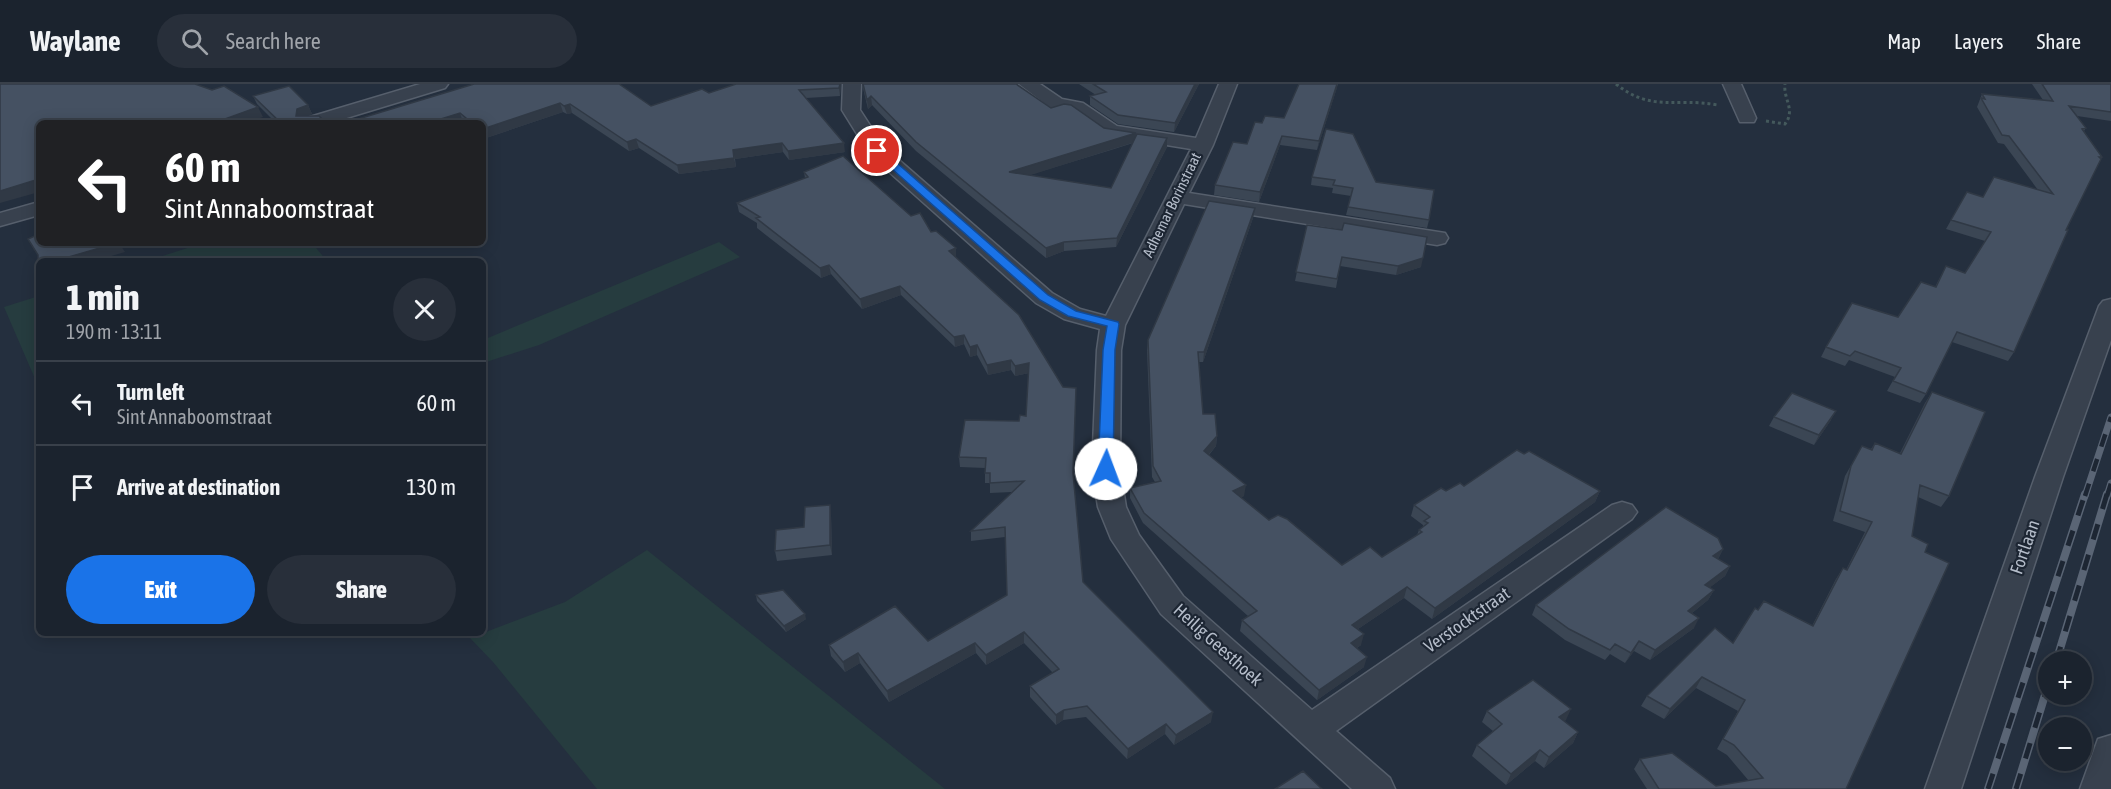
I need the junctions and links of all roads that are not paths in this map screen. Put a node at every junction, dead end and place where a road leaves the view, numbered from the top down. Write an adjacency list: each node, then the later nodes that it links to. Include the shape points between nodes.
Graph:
1 (438, 84): 9 (street)
2 (852, 84): 16 (street, via 851,110 877,151 1044,298 1072,314)
3 (1028, 84): 7 (street, via 1057,104)
4 (1057, 84): 7 (street, via 1078,98)
5 (1228, 84): 10 (street, Adhemar Borinstraat)
6 (1732, 84): 8 (street)
7 (1077, 107): 10 (street, via 1112,131)
8 (1747, 118)
9 (320, 120)
10 (1203, 145): 11 (street, Adhemar Borinstraat)
11 (1176, 197): 14 (street); 16 (street, Adhemar Borinstraat)
12 (36, 209): 13 (street)
13 (0, 220)
14 (1437, 238)
15 (2111, 306): 21 (street, Fortlaan)
16 (1113, 324): 18 (street, Heilig Geesthoek, via 1106,469 1112,507 1126,539 1172,605)
17 (1622, 512): 18 (street, Verstocktstraat)
18 (1312, 729): 20 (street, Heilig Geesthoek)
19 (2111, 750): 22 (street)
20 (1377, 789)
21 (1943, 789)
22 (2098, 789)

